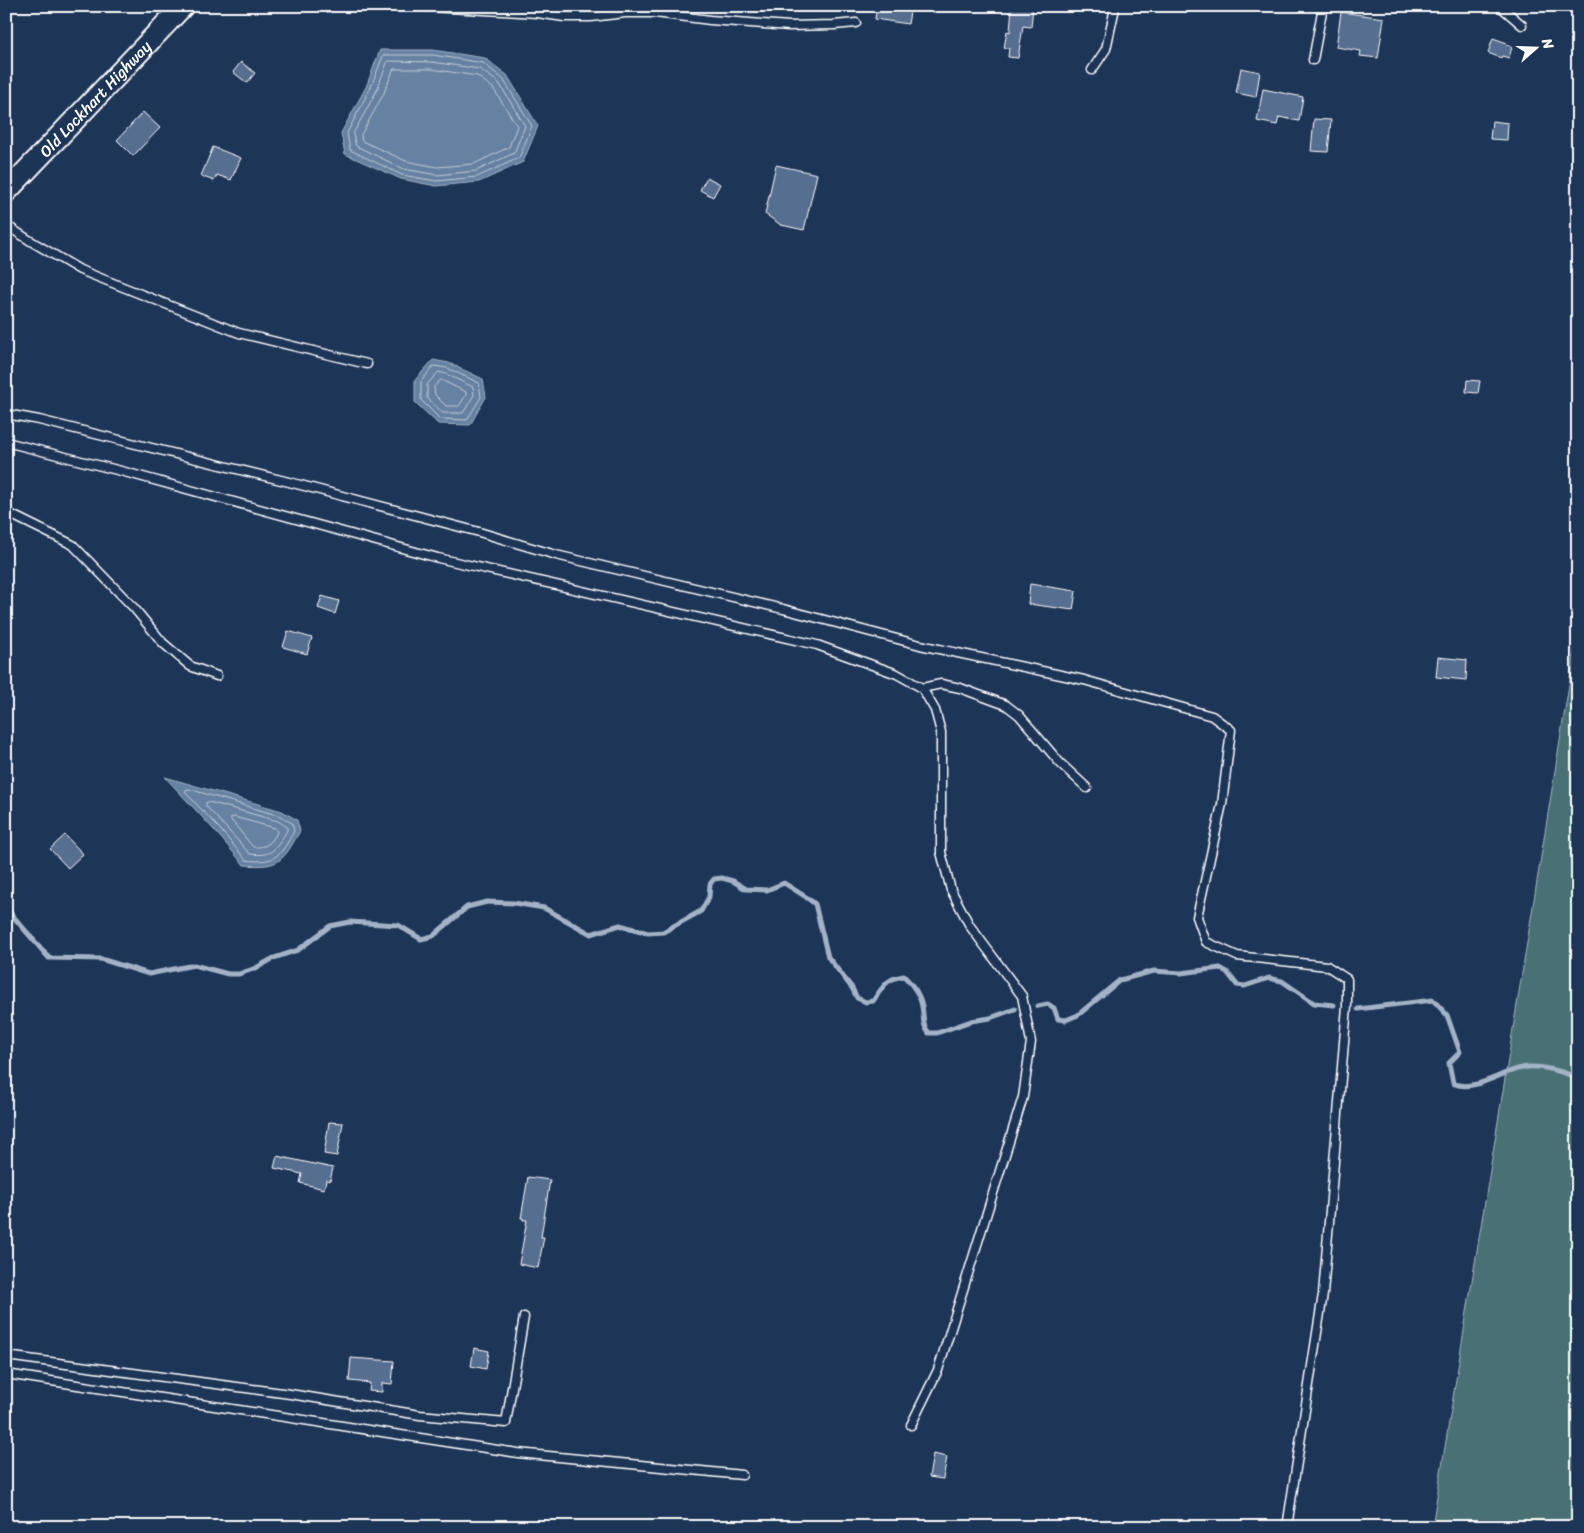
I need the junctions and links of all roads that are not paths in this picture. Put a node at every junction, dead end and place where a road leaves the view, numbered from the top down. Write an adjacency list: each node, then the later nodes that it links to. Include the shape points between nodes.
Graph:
1 (183, 6): 10 (street, Old Lockhart Highway)
2 (411, 6): 6 (lane, via 564,17 655,12 789,26)
3 (1114, 6): 9 (lane, via 1106,49)
4 (1323, 6): 8 (lane)
5 (1500, 6): 7 (lane)
6 (856, 23)
7 (1522, 25)
8 (1313, 60)
9 (1092, 70)
10 (6, 192)
11 (6, 224): 12 (lane, via 80,270 239,333)
12 (367, 364)
13 (6, 414): 24 (lane, via 288,482 556,555 920,645 1084,680 1212,716 1231,730 1222,804 1197,917 1206,942 1237,956 1327,966 1347,980 1347,1016 1323,1294)
14 (6, 442): 17 (lane, via 438,558 817,645 897,674)
15 (6, 512): 16 (lane, via 73,545 163,643 190,666)
16 (217, 676)
17 (922, 688): 18 (lane, via 941,684 1006,705); 22 (lane, via 936,710 941,732 941,852 951,890 970,926 1022,996 1031,1042 1023,1097 938,1370)
18 (1087, 788)
19 (524, 1317): 20 (lane, via 506,1423 420,1415)
20 (6, 1356)
21 (6, 1374): 23 (lane, via 518,1453)
22 (911, 1425)
23 (742, 1475)
24 (1287, 1527)

